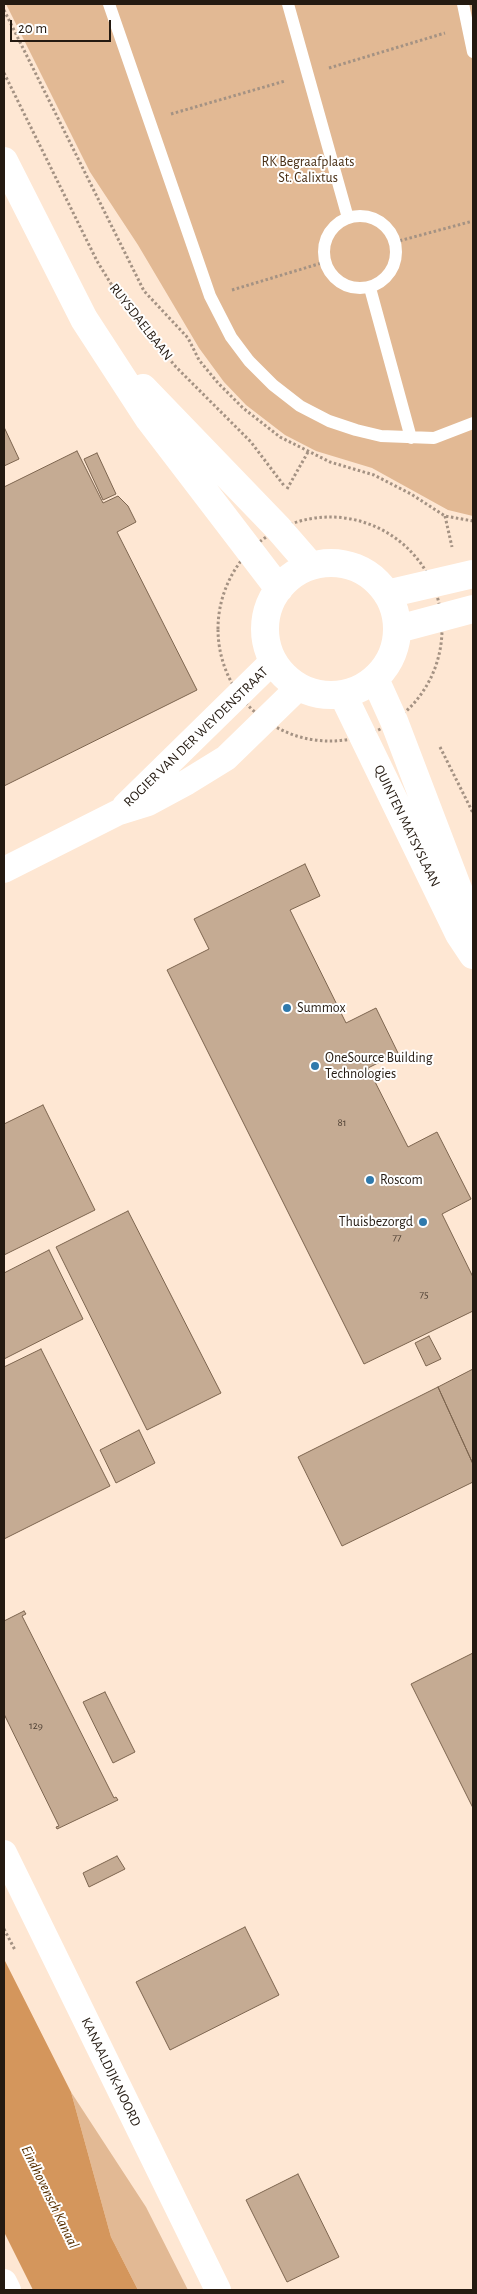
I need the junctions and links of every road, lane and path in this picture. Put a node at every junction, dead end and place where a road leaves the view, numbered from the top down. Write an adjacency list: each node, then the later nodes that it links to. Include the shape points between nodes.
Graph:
1 (109, 4): 12 (lane)
2 (288, 4): 7 (lane)
3 (462, 4): 4 (lane)
4 (473, 52)
5 (4, 73): 17 (path, RUYSDAELBAAN, via 97,261 124,305 176,367 251,442)
6 (4, 160): 13 (street, via 71,296)
7 (348, 218): 9 (lane, via 371,218 381,223); 10 (lane, via 338,223 326,240)
8 (473, 221): 9 (path)
9 (395, 242): 11 (lane, via 396,254 389,275)
10 (325, 262): 11 (lane, via 330,273 347,287); 12 (path)
11 (370, 288): 15 (lane)
12 (210, 296): 15 (lane, via 231,337 249,360 300,406 356,430)
13 (109, 355): 19 (street, via 166,410); 21 (street, via 149,418)
14 (473, 423): 15 (lane, via 434,438)
15 (411, 438)
16 (308, 452): 17 (path)
17 (287, 489): 18 (path, RUYSDAELBAAN)
18 (291, 496)
19 (311, 566): 21 (street, via 293,575); 22 (street, via 333,563 354,567 373,578)
20 (473, 574): 22 (street)
21 (279, 589): 25 (street, via 267,611 266,636)
22 (387, 594): 24 (street, via 395,611)
23 (473, 609): 24 (street)
24 (398, 629): 26 (street, via 392,656)
25 (273, 661): 27 (street, via 284,676); 30 (street, ROGIER VAN DER WEYDENSTRAAT)
26 (375, 679): 28 (street); 33 (street, QUINTEN MATSYSLAAN)
27 (299, 687): 28 (street, via 320,695); 30 (street, ROGIER VAN DER WEYDENSTRAAT, via 226,758 148,803)
28 (343, 695): 34 (street, QUINTEN MATSYSLAAN, via 459,934)
29 (439, 745): 31 (path)
30 (119, 812): 32 (street, ROGIER VAN DER WEYDENSTRAAT)
31 (473, 813)
32 (4, 870)
33 (473, 928)
34 (473, 955)
35 (4, 1853): 38 (street, KANAALDIJK-NOORD)
36 (4, 2282): 37 (street)
37 (8, 2290)
38 (218, 2290)

